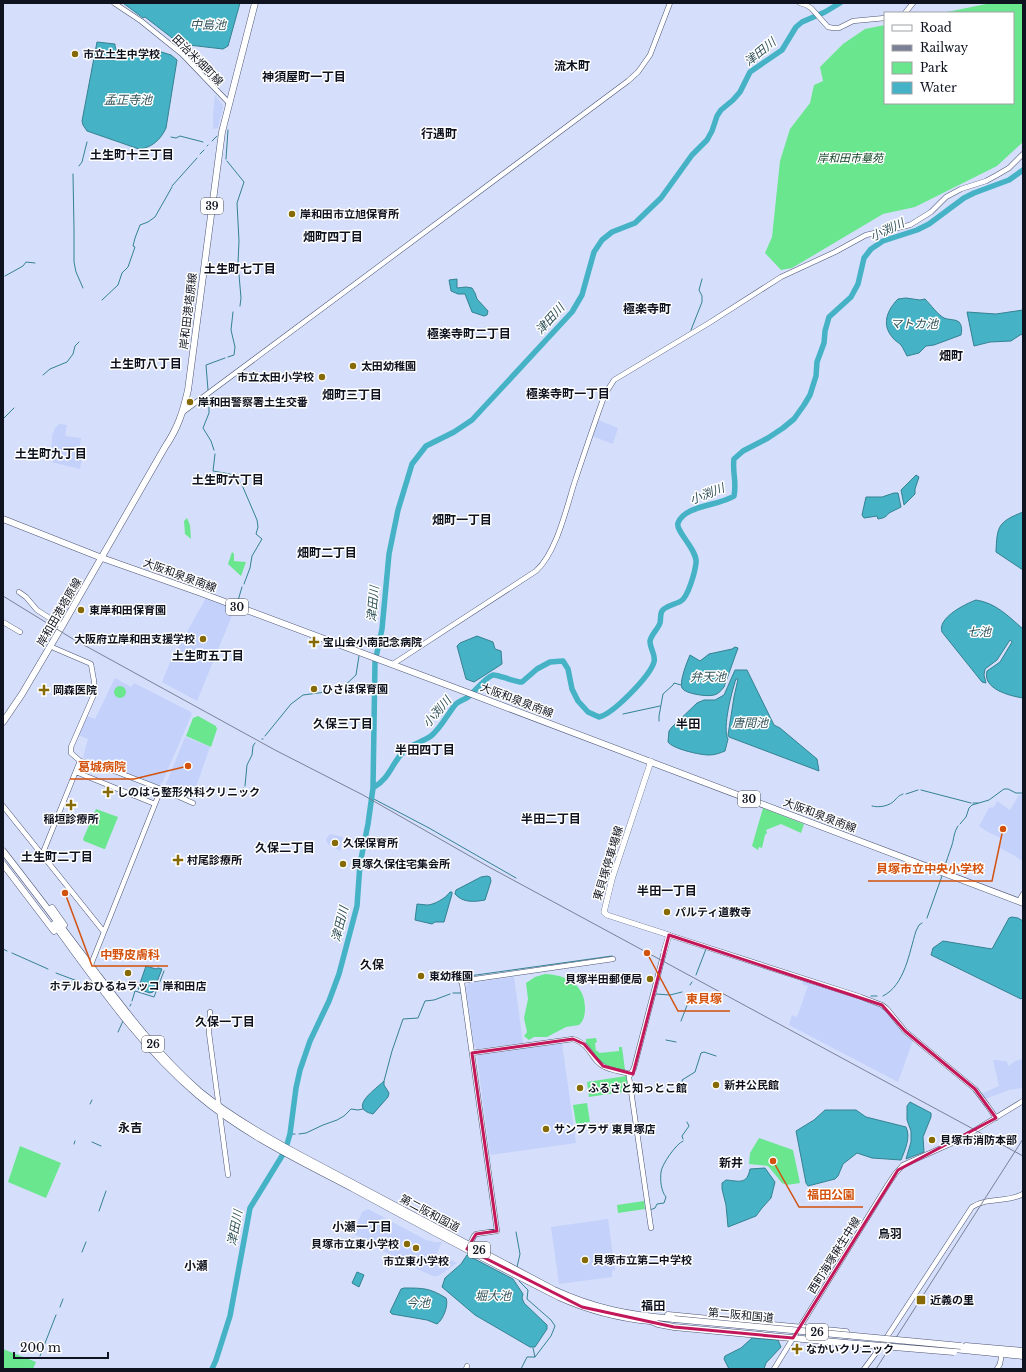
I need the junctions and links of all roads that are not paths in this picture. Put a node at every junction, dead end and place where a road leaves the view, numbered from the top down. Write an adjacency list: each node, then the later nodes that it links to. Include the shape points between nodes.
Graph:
1 (114, 3): 8 (street, 田治米畑町線, via 182,54)
2 (255, 3): 8 (main road, 岸和田港塔原線 / 39)
3 (670, 3): 10 (street, via 650,55 628,82)
4 (800, 3): 7 (street, via 811,8 828,27 839,28 853,21)
5 (913, 3): 6 (street)
6 (906, 12)
7 (884, 18)
8 (229, 103): 10 (main road, 岸和田港塔原線 / 39, via 222,132)
9 (1023, 154): 18 (street, via 1009,168 997,175 946,197 930,212 910,225 866,235 782,277 614,380 605,394 557,534 544,562 536,571)
10 (183, 412): 12 (main road, 岸和田港塔原線 / 39, via 173,435)
11 (3, 519): 12 (main road, 大阪和泉泉南線 / 30)
12 (102, 558): 15 (main road, 岸和田港塔原線 / 39); 18 (main road, 大阪和泉泉南線 / 30)
13 (20, 592): 15 (street, via 37,610)
14 (3, 622): 16 (street)
15 (62, 626): 19 (main road, 岸和田港塔原線 / 39)
16 (20, 632)
17 (54, 648): 20 (street, via 91,664 95,692 70,750)
18 (393, 664): 21 (main road, 大阪和泉泉南線 / 30)
19 (3, 722)
20 (80, 761): 22 (street); 23 (street)
21 (651, 761): 33 (main road, 大阪和泉泉南線 / 30); 36 (main road, 東貝塚停車場線, via 612,879 604,912)
22 (76, 772): 25 (street); 29 (street)
23 (161, 788): 24 (street); 25 (street)
24 (193, 803)
25 (155, 804): 35 (street)
26 (3, 806): 29 (street)
27 (3, 846): 37 (main road, 26, via 60,918)
28 (3, 851): 34 (main road, 第二阪和国道 / 26)
29 (42, 855): 35 (street)
30 (3, 858): 34 (main road, 第二阪和国道 / 26)
31 (3, 864): 38 (main road, 26, via 64,943)
32 (1023, 894): 33 (street)
33 (1021, 902)
34 (54, 922): 37 (main road, 第二阪和国道 / 26); 38 (main road, 第二阪和国道 / 26)
35 (104, 932): 41 (street)
36 (668, 935): 39 (main road); 49 (street, via 882,1005 905,1031 975,1089)
37 (72, 941): 41 (main road, 第二阪和国道 / 26)
38 (73, 950): 41 (main road, 第二阪和国道 / 26)
39 (664, 952): 46 (street, via 634,1068)
40 (613, 959): 43 (street)
41 (89, 968): 48 (main road, 第二阪和国道 / 26, via 157,1049)
42 (457, 976): 43 (street)
43 (462, 981): 45 (street)
44 (210, 1012): 48 (street, via 210,1033)
45 (472, 1052): 46 (street, via 573,1040 584,1044 603,1066); 53 (street, via 497,1231 476,1234)
46 (630, 1074): 52 (street)
47 (1023, 1101): 49 (street, 西町海塚麻生中線)
48 (220, 1110): 50 (street); 53 (main road, 第二阪和国道 / 26, via 292,1154)
49 (996, 1118): 57 (street, 西町海塚麻生中線, via 959,1140 912,1160 898,1170)
50 (228, 1175)
51 (1023, 1194): 65 (street, via 972,1207)
52 (650, 1228)
53 (468, 1247): 54 (main road, 第二阪和国道 / 26, via 573,1298 607,1310); 55 (main road, 第二阪和国道 / 26, via 543,1290 576,1304 610,1315)
54 (645, 1316): 56 (main road, 第二阪和国道 / 26); 57 (main road, via 674,1315)
55 (651, 1321): 56 (main road, 第二阪和国道 / 26); 58 (main road, via 674,1327)
56 (674, 1321): 59 (main road, 第二阪和国道 / 26, bridge); 60 (main road, 第二阪和国道 / 26)
57 (800, 1327): 58 (street, 西町海塚麻生中線); 59 (main road)
58 (793, 1338): 60 (main road, bridge); 64 (street, 西町海塚麻生中線)
59 (961, 1344): 62 (main road, 第二阪和国道 / 26)
60 (954, 1351): 62 (main road, 第二阪和国道 / 26)
61 (1023, 1351): 62 (main road, 第二阪和国道 / 26)
62 (1002, 1352): 63 (main road, 第二阪和国道 / 26); 66 (street)
63 (1023, 1356)
64 (774, 1369)
65 (864, 1369)
66 (997, 1369)

